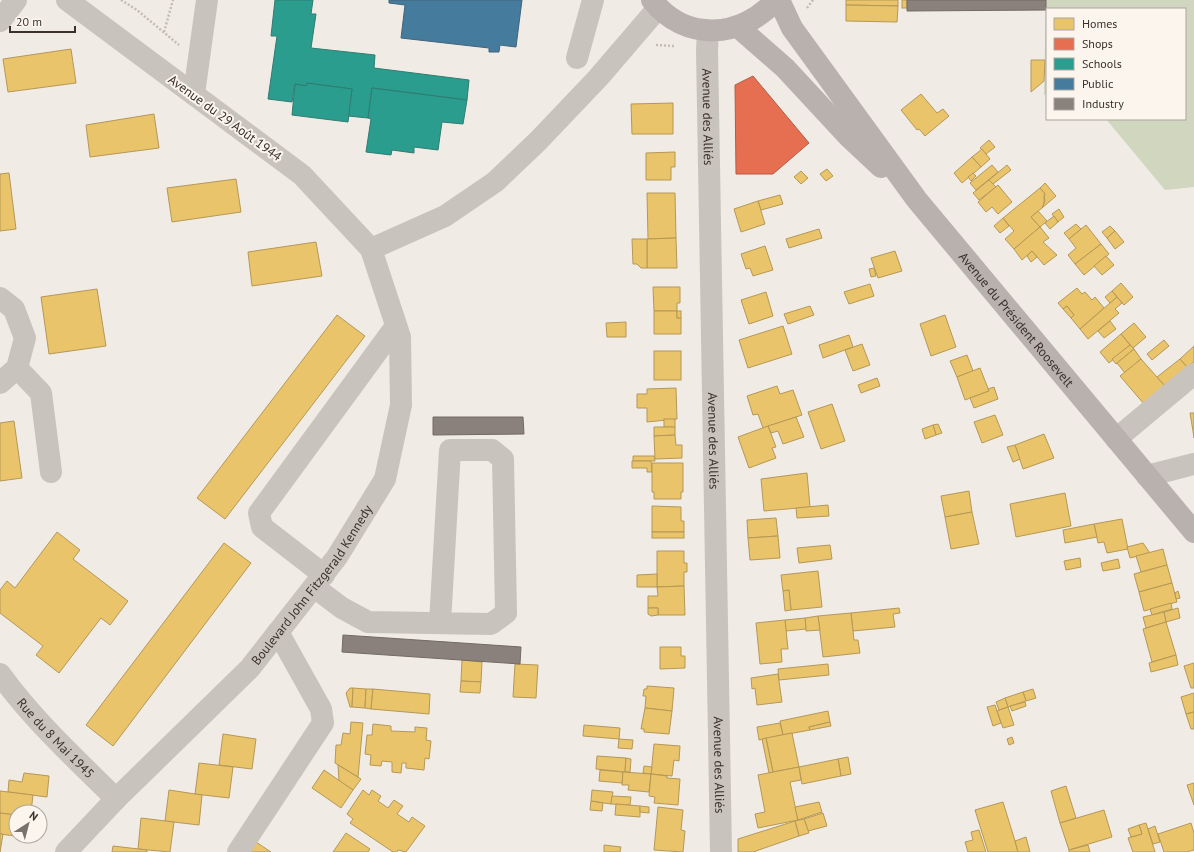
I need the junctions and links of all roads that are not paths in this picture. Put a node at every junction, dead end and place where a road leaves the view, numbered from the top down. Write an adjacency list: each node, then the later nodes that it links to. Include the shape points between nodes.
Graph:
1 (16, 0): 8 (street)
2 (67, 0): 12 (street, Avenue du 29 Août 1944)
3 (207, 0): 12 (street)
4 (593, 0): 11 (street)
5 (776, 0): 9 (main road, via 753,20)
6 (779, 0): 13 (main road, Avenue du Président Roosevelt, via 792,28)
7 (655, 4): 10 (main road, via 685,26); 14 (street, via 598,78 495,182 445,216)
8 (0, 21)
9 (738, 27): 10 (main road); 13 (main road, Avenue du Président Roosevelt, via 786,68 849,137)
10 (708, 31): 32 (street, Avenue des Alliés)
11 (577, 58)
12 (194, 94): 14 (street, Avenue du 29 Août 1944, via 302,175)
13 (917, 200): 20 (main road, Avenue du Président Roosevelt)
14 (371, 249): 16 (street, Boulevard John Fitzgerald Kennedy)
15 (0, 298): 17 (street, via 14,309 24,338)
16 (396, 326): 25 (street, Boulevard John Fitzgerald Kennedy, via 400,337 401,404 385,479 337,557); 25 (street, via 259,513 262,527)
17 (17, 368): 19 (street); 22 (street, via 41,393)
18 (1194, 374): 20 (street)
19 (0, 383)
20 (1116, 439): 23 (main road, Avenue du Président Roosevelt)
21 (1194, 464): 23 (street)
22 (52, 472)
23 (1147, 476): 24 (main road, Avenue du Président Roosevelt)
24 (1194, 532)
25 (319, 581): 26 (street, via 342,608 368,622); 27 (street, Boulevard John Fitzgerald Kennedy)
26 (440, 623): 26 (street, via 490,624 506,613 502,459 492,450 450,450)
27 (278, 632): 29 (street, Boulevard John Fitzgerald Kennedy, via 250,668); 31 (street, via 321,710 323,723)
28 (0, 674): 29 (street, Rue du 8 Mai 1945, via 36,718)
29 (116, 799): 30 (street, Boulevard John Fitzgerald Kennedy)
30 (66, 852)
31 (238, 852)
32 (721, 852)

